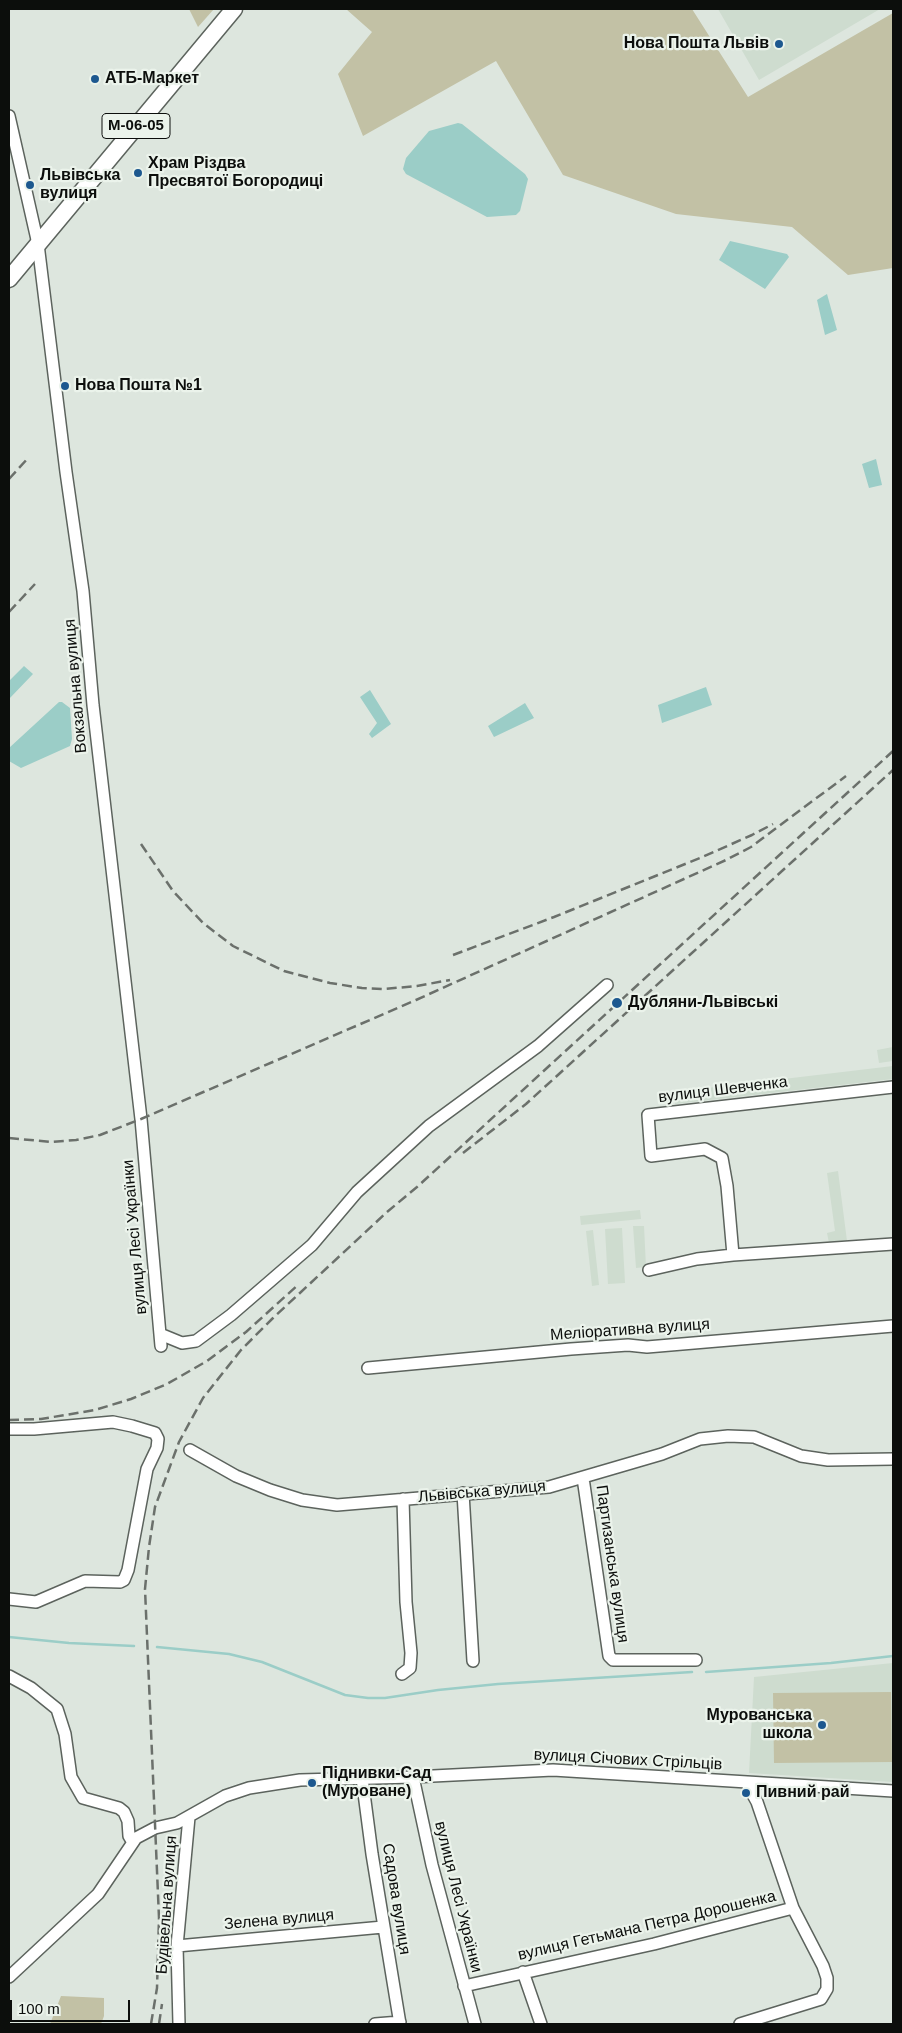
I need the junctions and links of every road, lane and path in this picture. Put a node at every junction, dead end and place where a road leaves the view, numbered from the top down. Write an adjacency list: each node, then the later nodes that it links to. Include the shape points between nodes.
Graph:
1 (234, 9): 3 (highway, М-06-05)
2 (9, 116): 3 (street, Вокзальна вулиця)
3 (38, 244): 4 (highway, М-06-05); 7 (street, Вокзальна вулиця, via 83,591 95,723)
4 (9, 278)
5 (607, 985): 12 (street, via 538,1046 429,1126 357,1192 312,1244 230,1315 196,1341 182,1343)
6 (893, 1087): 9 (street, вулиця Шевченка, via 648,1115 651,1156 705,1149 722,1158)
7 (142, 1126): 12 (street, вулиця Лесі Українки)
8 (893, 1244): 9 (street)
9 (733, 1255): 10 (street)
10 (649, 1270)
11 (893, 1326): 14 (street, Меліоративна вулиця)
12 (160, 1334): 13 (street, вулиця Лесі Українки)
13 (161, 1346)
14 (368, 1368)
15 (9, 1429): 21 (street, via 113,1422 155,1433 158,1440 147,1469 124,1580 85,1581 36,1602)
16 (190, 1450): 20 (street, Львівська вулиця, via 236,1476 302,1500 337,1505)
17 (893, 1459): 18 (street, Львівська вулиця, via 828,1460 801,1456 754,1437 728,1436 700,1439)
18 (583, 1478): 19 (street, Львівська вулиця, via 549,1487); 22 (street, Партизанська вулиця, via 609,1656 614,1660)
19 (463, 1493): 20 (street, Львівська вулиця); 23 (street)
20 (403, 1498): 24 (street, via 411,1653 410,1668)
21 (9, 1599)
22 (696, 1660)
23 (473, 1661)
24 (402, 1674)
25 (9, 1676): 31 (street, via 31,1688 57,1709 66,1734 71,1777 83,1798 124,1812)
26 (413, 1777): 27 (street, вулиця Січових Стрільців); 28 (street, вулиця Січових Стрільців, via 553,1770); 37 (street, вулиця Лесі Українки)
27 (362, 1778): 30 (street, вулиця Січових Стрільців, via 300,1780 249,1788 225,1796); 33 (street, Садова вулиця)
28 (746, 1782): 29 (street, вулиця Січових Стрільців); 32 (street, вулиця Гетьмана Петра Дорошенка, via 757,1802)
29 (893, 1791)
30 (189, 1817): 31 (street, вулиця Січових Стрільців, via 146,1832); 34 (street, Будівельна вулиця)
31 (132, 1842): 36 (street, via 98,1894)
32 (793, 1908): 35 (street, вулиця Гетьмана Петра Дорошенка, via 654,1944); 43 (street, via 823,1966 827,1989 821,1999)
33 (383, 1927): 34 (street, Зелена вулиця); 38 (street, Садова вулиця)
34 (177, 1946): 39 (street, Будівельна вулиця)
35 (524, 1972): 37 (street, вулиця Гетьмана Петра Дорошенка); 42 (street)
36 (9, 1976)
37 (464, 1986): 41 (street, вулиця Лесі Українки)
38 (400, 2023): 40 (street)
39 (178, 2024)
40 (375, 2024)
41 (475, 2024)
42 (541, 2024)
43 (740, 2024)

